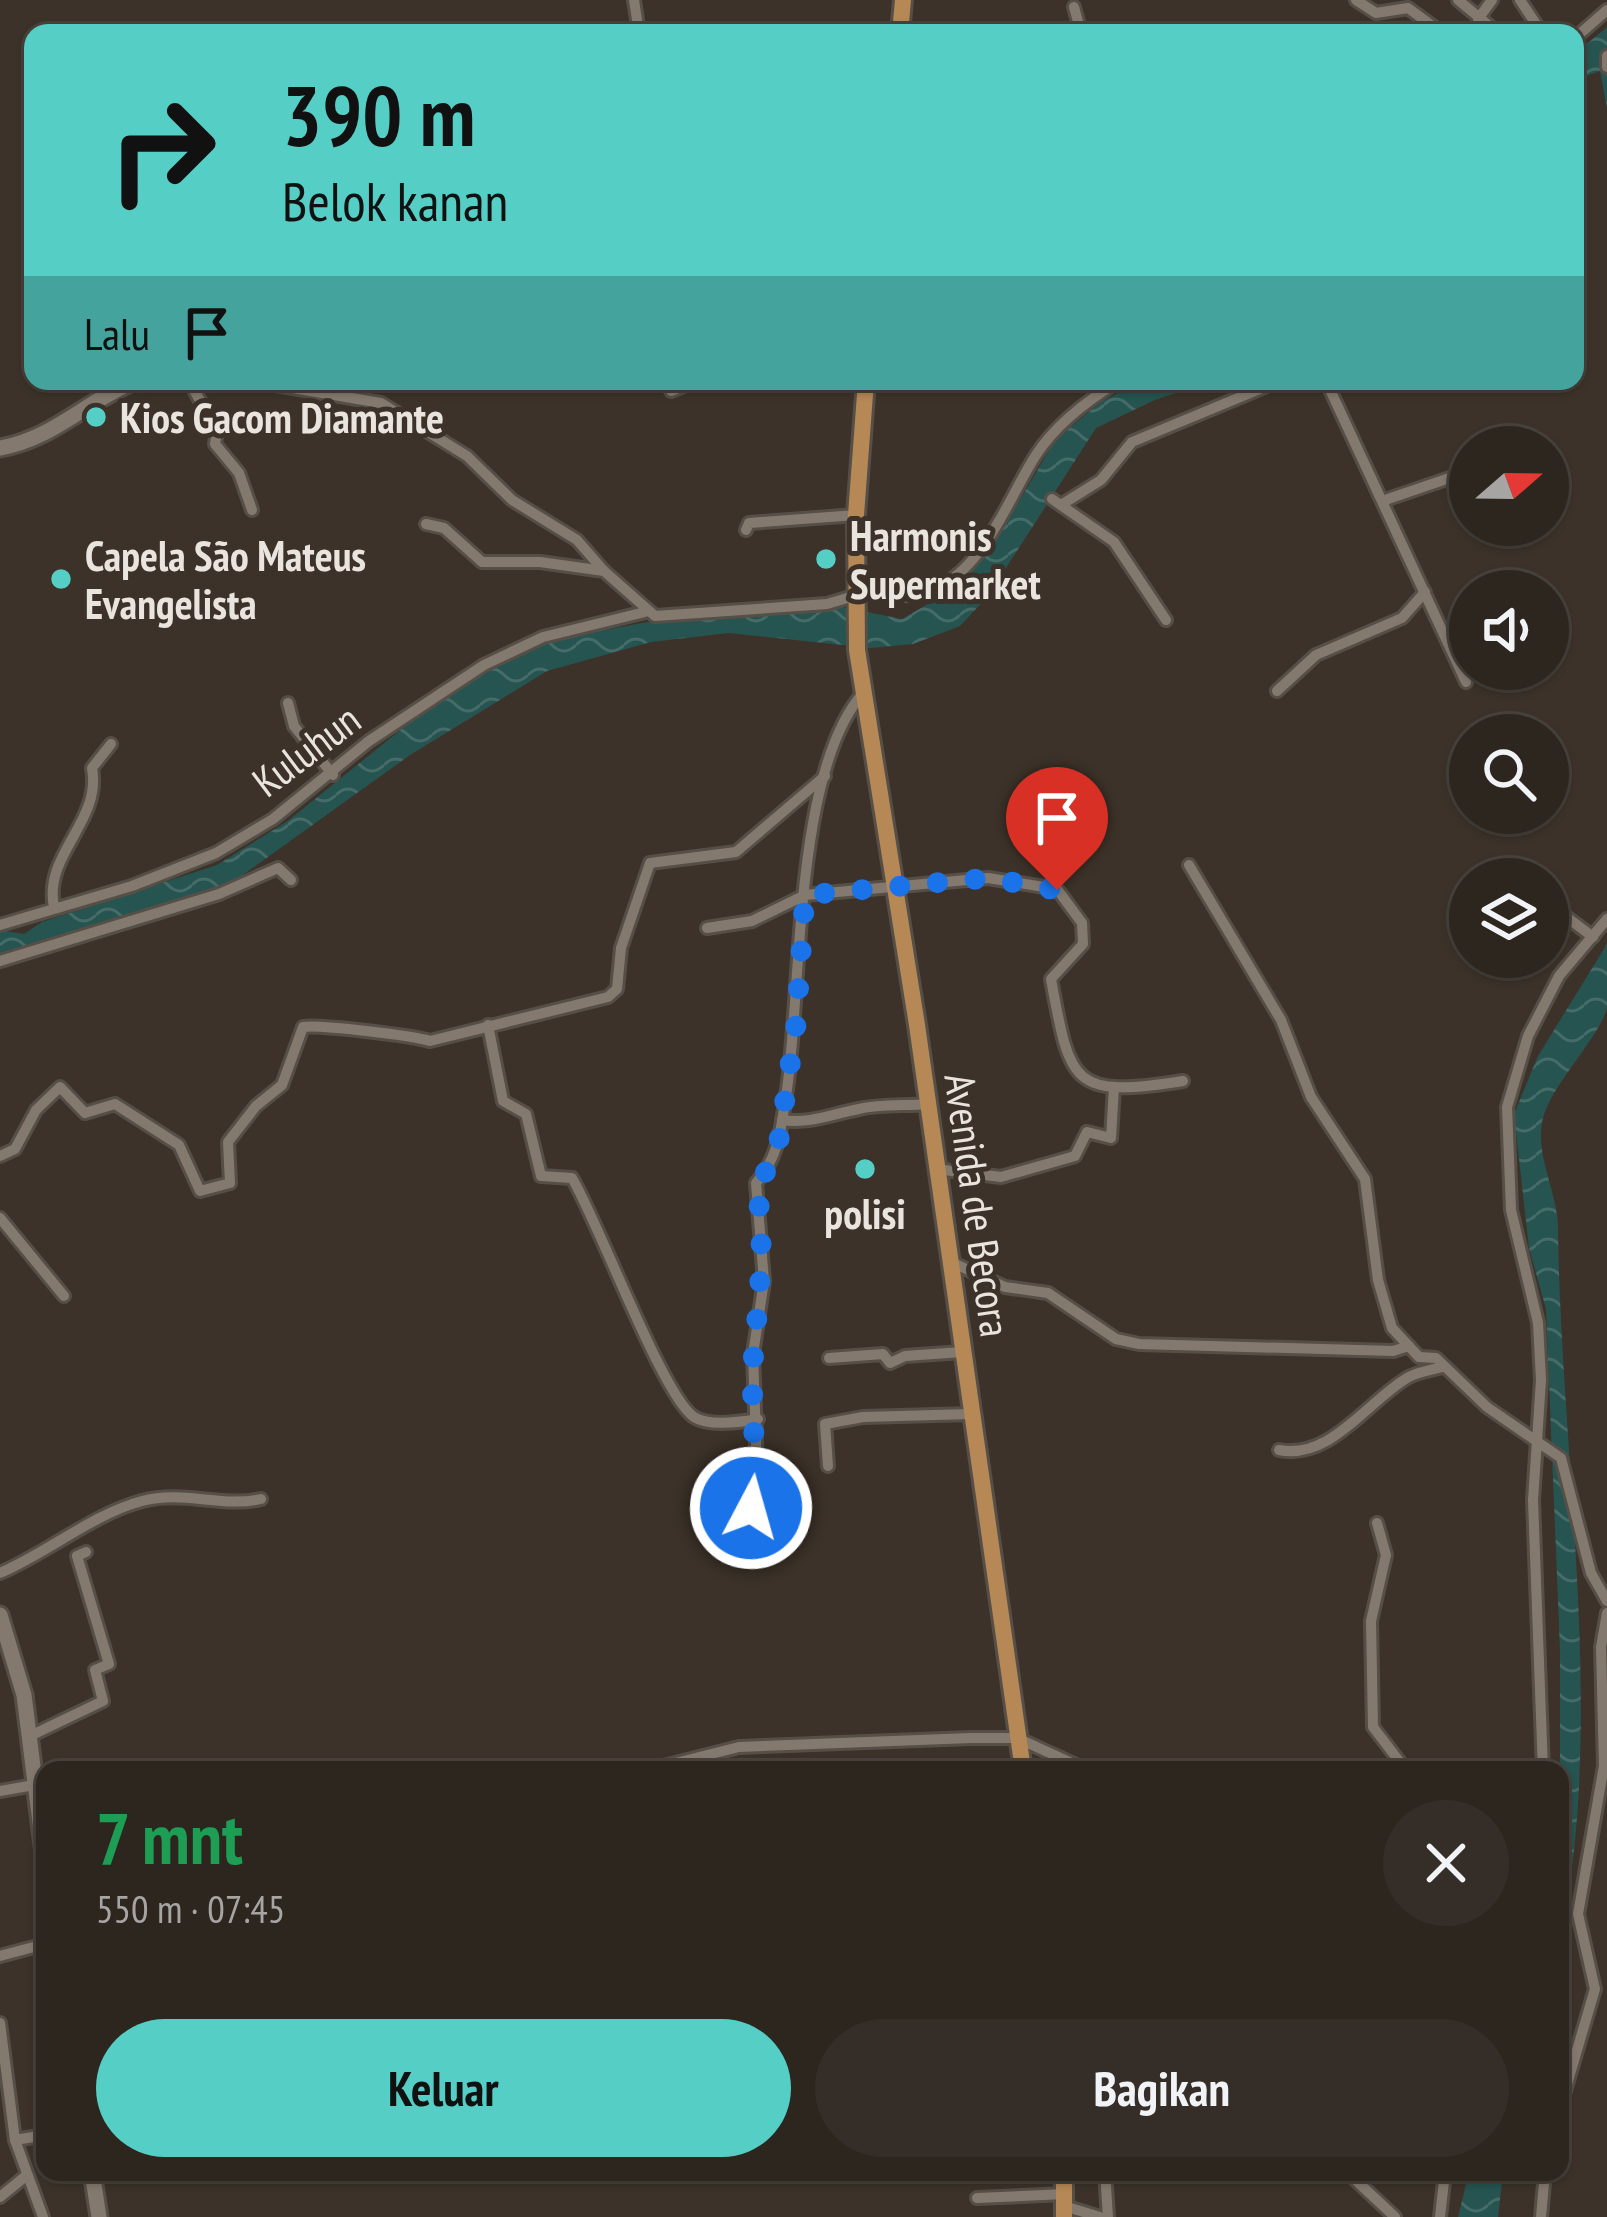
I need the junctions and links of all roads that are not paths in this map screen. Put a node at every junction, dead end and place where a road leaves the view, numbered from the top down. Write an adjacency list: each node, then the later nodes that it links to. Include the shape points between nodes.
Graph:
1 (1356, 0): 8 (street, via 1376,13 1408,8)
2 (1458, 0): 6 (street)
3 (1492, 0): 6 (street)
4 (1074, 7): 7 (street)
5 (1607, 10): 10 (street)
6 (1478, 19): 9 (street)
7 (1079, 24)
8 (1430, 24)
9 (1485, 24)
10 (1584, 30)
11 (1607, 56): 12 (street)
12 (1607, 67)
13 (113, 390): 20 (street, via 83,415)
14 (194, 390): 23 (street)
15 (305, 390): 27 (street, via 381,403 467,456 512,500 577,540)
16 (865, 390): 24 (main road)
17 (1107, 390): 29 (street, Kuluhun, via 1037,453 1000,523 949,580 918,595)
18 (1257, 390): 31 (street, via 1132,442 1101,480 1056,502 1114,542)
19 (1330, 390): 22 (street)
20 (8, 447)
21 (1449, 478): 22 (street)
22 (1384, 500): 28 (street)
23 (252, 510)
24 (856, 515): 26 (street, via 781,518); 29 (main road)
25 (426, 524): 27 (street, via 444,528 482,562)
26 (746, 530)
27 (604, 571): 30 (street)
28 (1425, 592): 32 (street); 33 (street, via 1402,618 1316,655)
29 (854, 595): 30 (street, Kuluhun, via 827,604); 34 (main road, Avenida de Becora)
30 (645, 612): 37 (street, Kuluhun, via 543,637 484,665 368,741)
31 (1166, 620)
32 (1449, 645)
33 (1277, 691)
34 (864, 692): 38 (street); 41 (main road, Avenida de Becora)
35 (288, 703): 37 (street, via 294,726)
36 (110, 745): 43 (street, via 92,768 89,813 59,861)
37 (333, 776): 43 (street, Kuluhun, via 216,853)
38 (825, 776): 42 (street); 50 (street, via 736,852 650,863 612,995)
39 (1190, 865): 60 (street, via 1281,1020 1311,1096 1365,1179 1378,1280 1392,1328)
40 (291, 880): 49 (street, via 269,870 219,894)
41 (894, 889): 42 (street); 52 (street, via 988,878 1057,890 1082,923 1083,944 1051,979 1063,1043 1089,1084); 53 (main road, Avenida de Becora)
42 (805, 895): 47 (street, via 752,921); 54 (street)
43 (54, 908): 46 (street, Kuluhun)
44 (1569, 919): 48 (street)
45 (1607, 919): 48 (street)
46 (0, 925)
47 (707, 928)
48 (1593, 937): 66 (street, via 1559,976 1528,1036 1508,1106 1511,1210 1538,1323)
49 (0, 961)
50 (488, 1025): 55 (street, via 430,1041 303,1027 282,1085 228,1142 230,1183 200,1190 178,1145 116,1104 85,1113 60,1087 15,1149); 65 (street, via 503,1102 526,1114 542,1176 572,1178 592,1211 685,1409 702,1421)
51 (1183, 1082): 52 (street)
52 (1114, 1087): 56 (street, via 1111,1138 1087,1132 1076,1156 1000,1177)
53 (928, 1104): 54 (street); 56 (main road, Avenida de Becora)
54 (782, 1120): 65 (street, via 776,1160 756,1183 764,1281 753,1354)
55 (0, 1156)
56 (936, 1169): 58 (main road, Avenida de Becora)
57 (0, 1218): 59 (street)
58 (949, 1262): 60 (street, via 1005,1287 1048,1293 1116,1339 1139,1344 1269,1351); 61 (main road, Avenida de Becora)
59 (64, 1296)
60 (1409, 1346): 63 (street)
61 (962, 1352): 62 (street, via 890,1363 883,1354); 64 (main road, Avenida de Becora)
62 (829, 1358)
63 (1443, 1367): 66 (street); 67 (street, via 1410,1376 1325,1444 1298,1454)
64 (971, 1414): 68 (street, via 825,1424); 78 (main road, Avenida de Becora)
65 (758, 1419): 71 (street)
66 (1538, 1443): 74 (street, via 1561,1458 1591,1573); 83 (street)
67 (1280, 1450)
68 (828, 1466)
69 (261, 1499): 73 (street, via 139,1502)
70 (1376, 1523): 82 (street, via 1386,1555 1371,1622 1373,1727)
71 (745, 1547)
72 (86, 1552): 77 (street, via 77,1556 109,1664 94,1670 103,1701)
73 (0, 1573)
74 (1607, 1601)
75 (1607, 1612): 90 (street, via 1604,1766 1578,1914 1595,1990)
76 (0, 1616): 77 (street)
77 (30, 1736): 84 (street)
78 (1017, 1738): 79 (street, via 739,1747); 80 (main road, Avenida de Becora); 81 (street)
79 (684, 1761)
80 (1021, 1761)
81 (1067, 1761)
82 (1399, 1761)
83 (1543, 1761)
84 (34, 1785): 85 (street); 86 (street)
85 (0, 1791)
86 (36, 1793)
87 (36, 1946): 88 (street)
88 (1, 1951)
89 (0, 2023): 92 (street)
90 (1569, 2078)
91 (36, 2136): 92 (street)
92 (15, 2140): 93 (street)
93 (27, 2175): 99 (street); 102 (street)
94 (93, 2181): 103 (street)
95 (1105, 2181): 104 (street)
96 (1357, 2181): 105 (street)
97 (1444, 2181): 106 (street)
98 (1544, 2181): 107 (street)
99 (0, 2197)
100 (977, 2198): 101 (street)
101 (1064, 2205): 104 (street)
102 (44, 2217)
103 (99, 2217)
104 (1104, 2217)
105 (1395, 2217)
106 (1440, 2217)
107 (1541, 2217)

